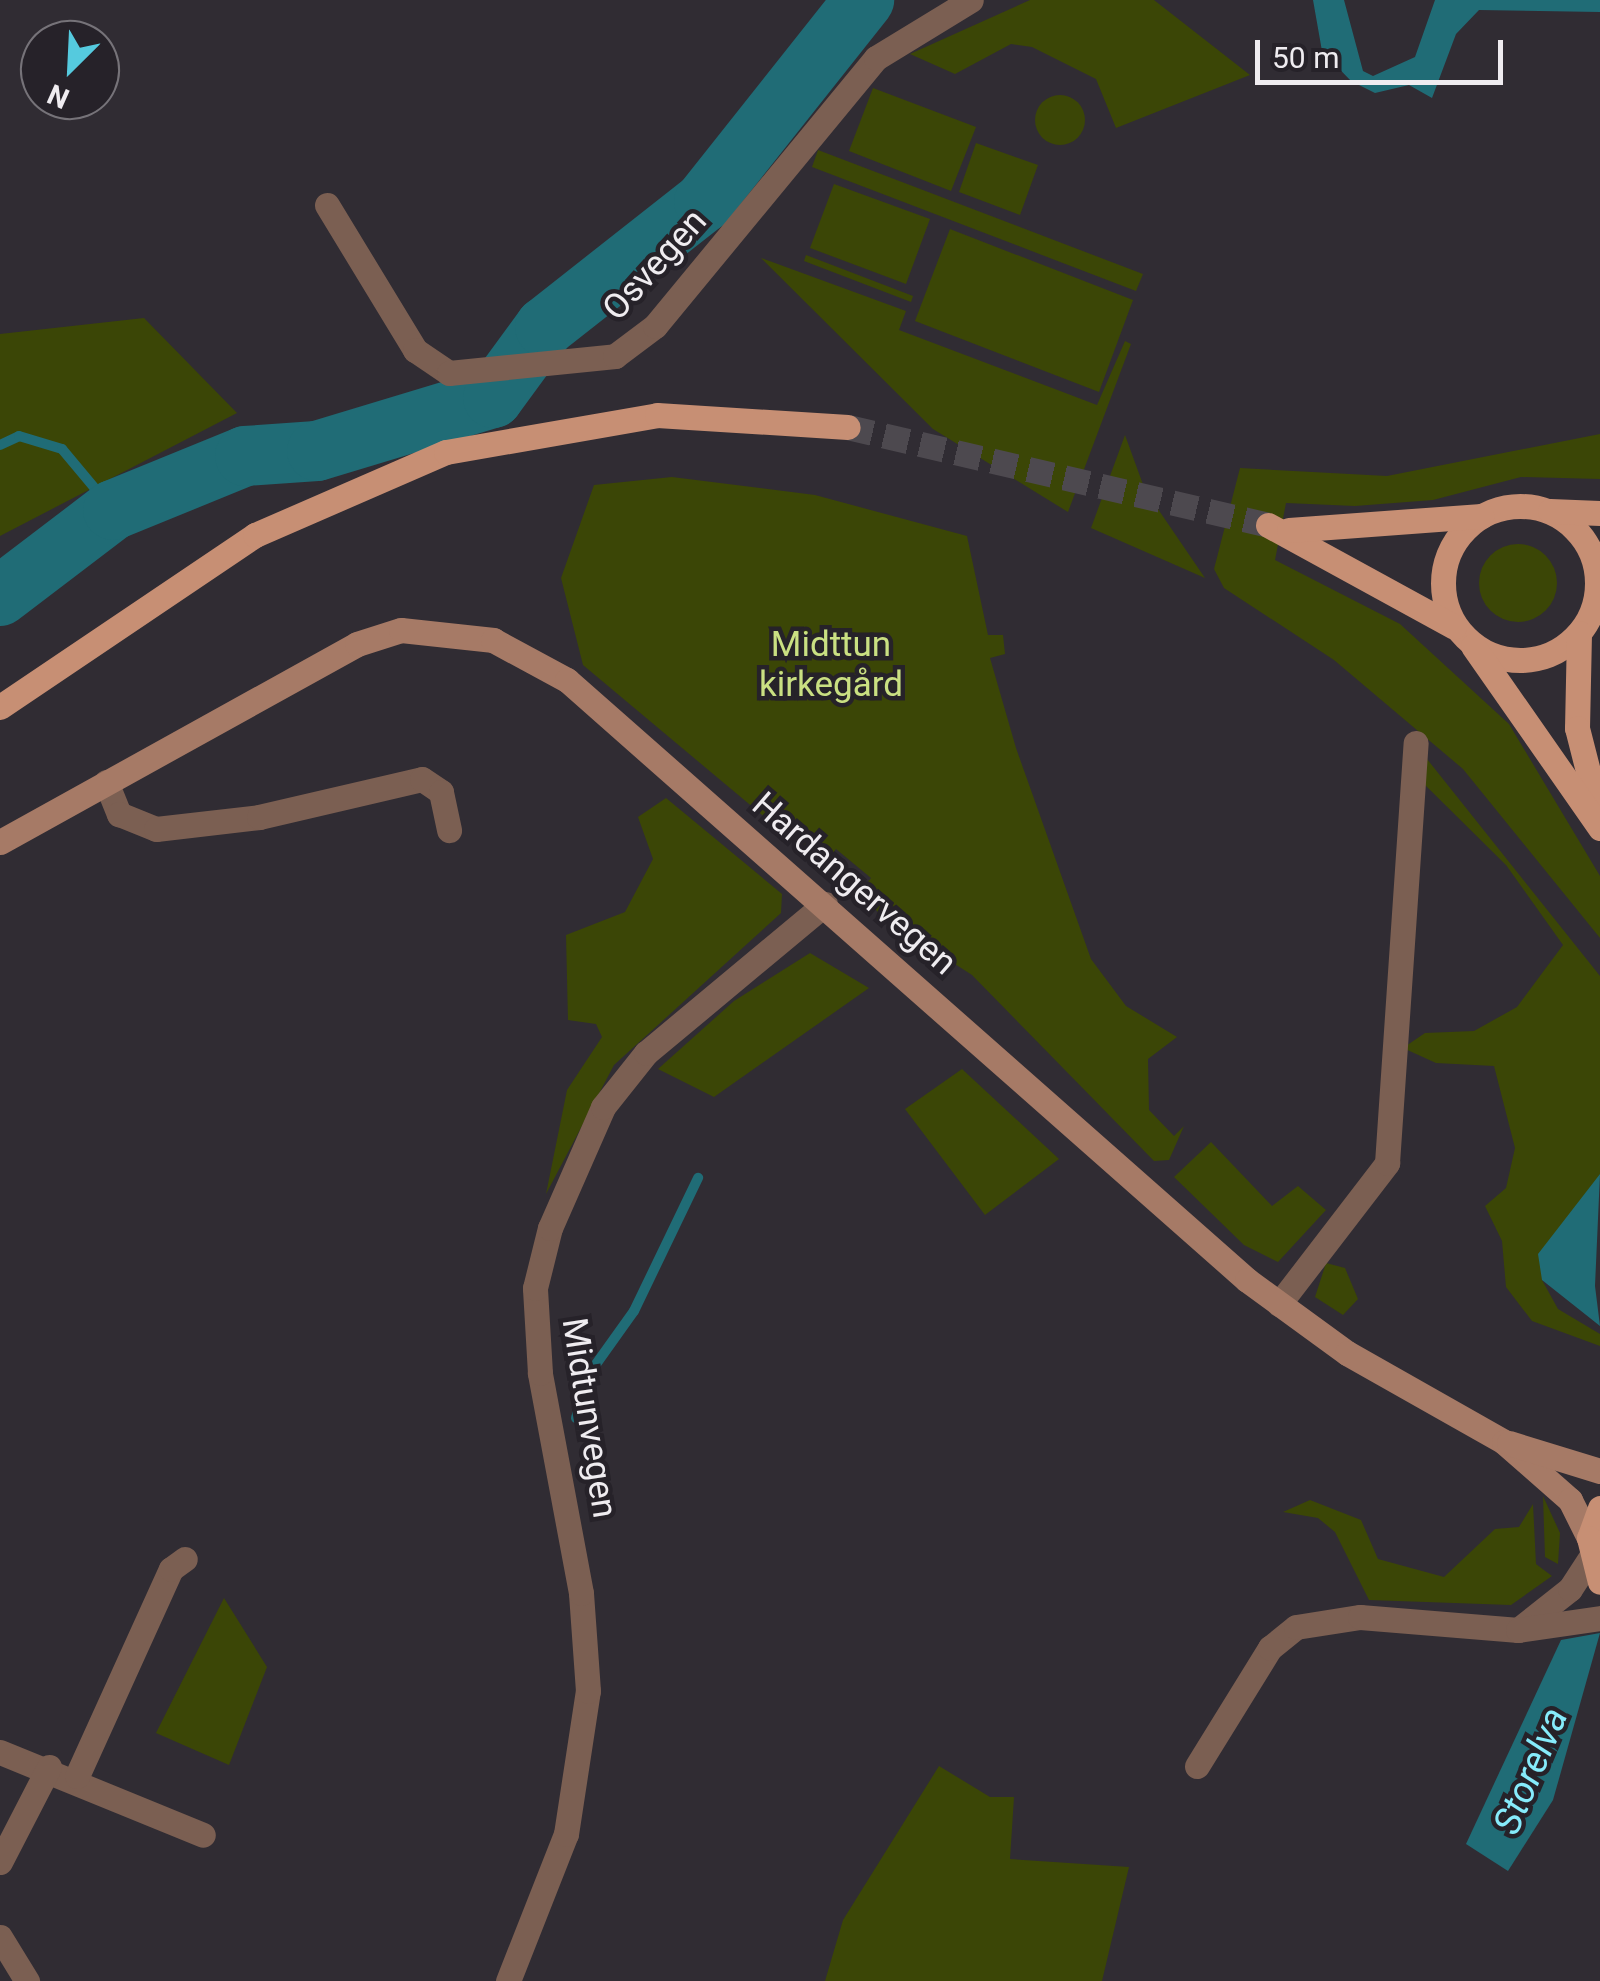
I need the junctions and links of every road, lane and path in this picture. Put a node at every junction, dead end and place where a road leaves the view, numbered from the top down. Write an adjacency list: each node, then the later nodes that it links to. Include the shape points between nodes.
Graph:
1 (971, 0): 2 (street, Osvegen, via 876,58 634,346 555,368 470,377 414,350)
2 (327, 205)
3 (848, 428): 9 (main road, via 657,415 446,452 304,510 96,638)
4 (1548, 511): 5 (main road); 6 (main road); 7 (main road, via 1571,525 1592,558 1596,596)
5 (1600, 513)
6 (1480, 516): 8 (main road, via 1444,568); 8 (main road, via 1278,528)
7 (1589, 620): 8 (main road, via 1538,658 1514,660); 12 (main road, via 1576,728)
8 (1464, 636): 13 (main road)
9 (0, 707)
10 (1416, 743): 17 (street, via 1387,1164)
11 (106, 782): 14 (street, via 119,814 156,830 422,779 440,792); 15 (main road, Hardangervegen); 16 (main road, Hardangervegen, via 356,644 448,630 492,640 567,680)
12 (1600, 818)
13 (1600, 828)
14 (450, 830)
15 (0, 842)
16 (825, 904): 17 (main road, Hardangervegen); 33 (street, Midtunvegen, via 646,1053 602,1107 550,1228 536,1288 540,1373 582,1593 588,1691 566,1834)
17 (1280, 1304): 18 (main road, Hardangervegen)
18 (1504, 1442): 19 (main road, Hardangervegen); 22 (main road, Hardangervegen, via 1570,1500)
19 (1600, 1471)
20 (1600, 1508): 22 (main road)
21 (185, 1558): 28 (street, via 171,1569)
22 (1593, 1559): 24 (street, via 1570,1590)
23 (1600, 1618): 24 (street)
24 (1518, 1630): 26 (street, via 1360,1617 1296,1627 1270,1648)
25 (0, 1752): 27 (street)
26 (1197, 1766)
27 (49, 1768): 28 (street); 30 (street)
28 (77, 1776): 29 (street)
29 (204, 1835)
30 (0, 1862)
31 (0, 1937): 32 (street)
32 (27, 1981)
33 (508, 1981)

